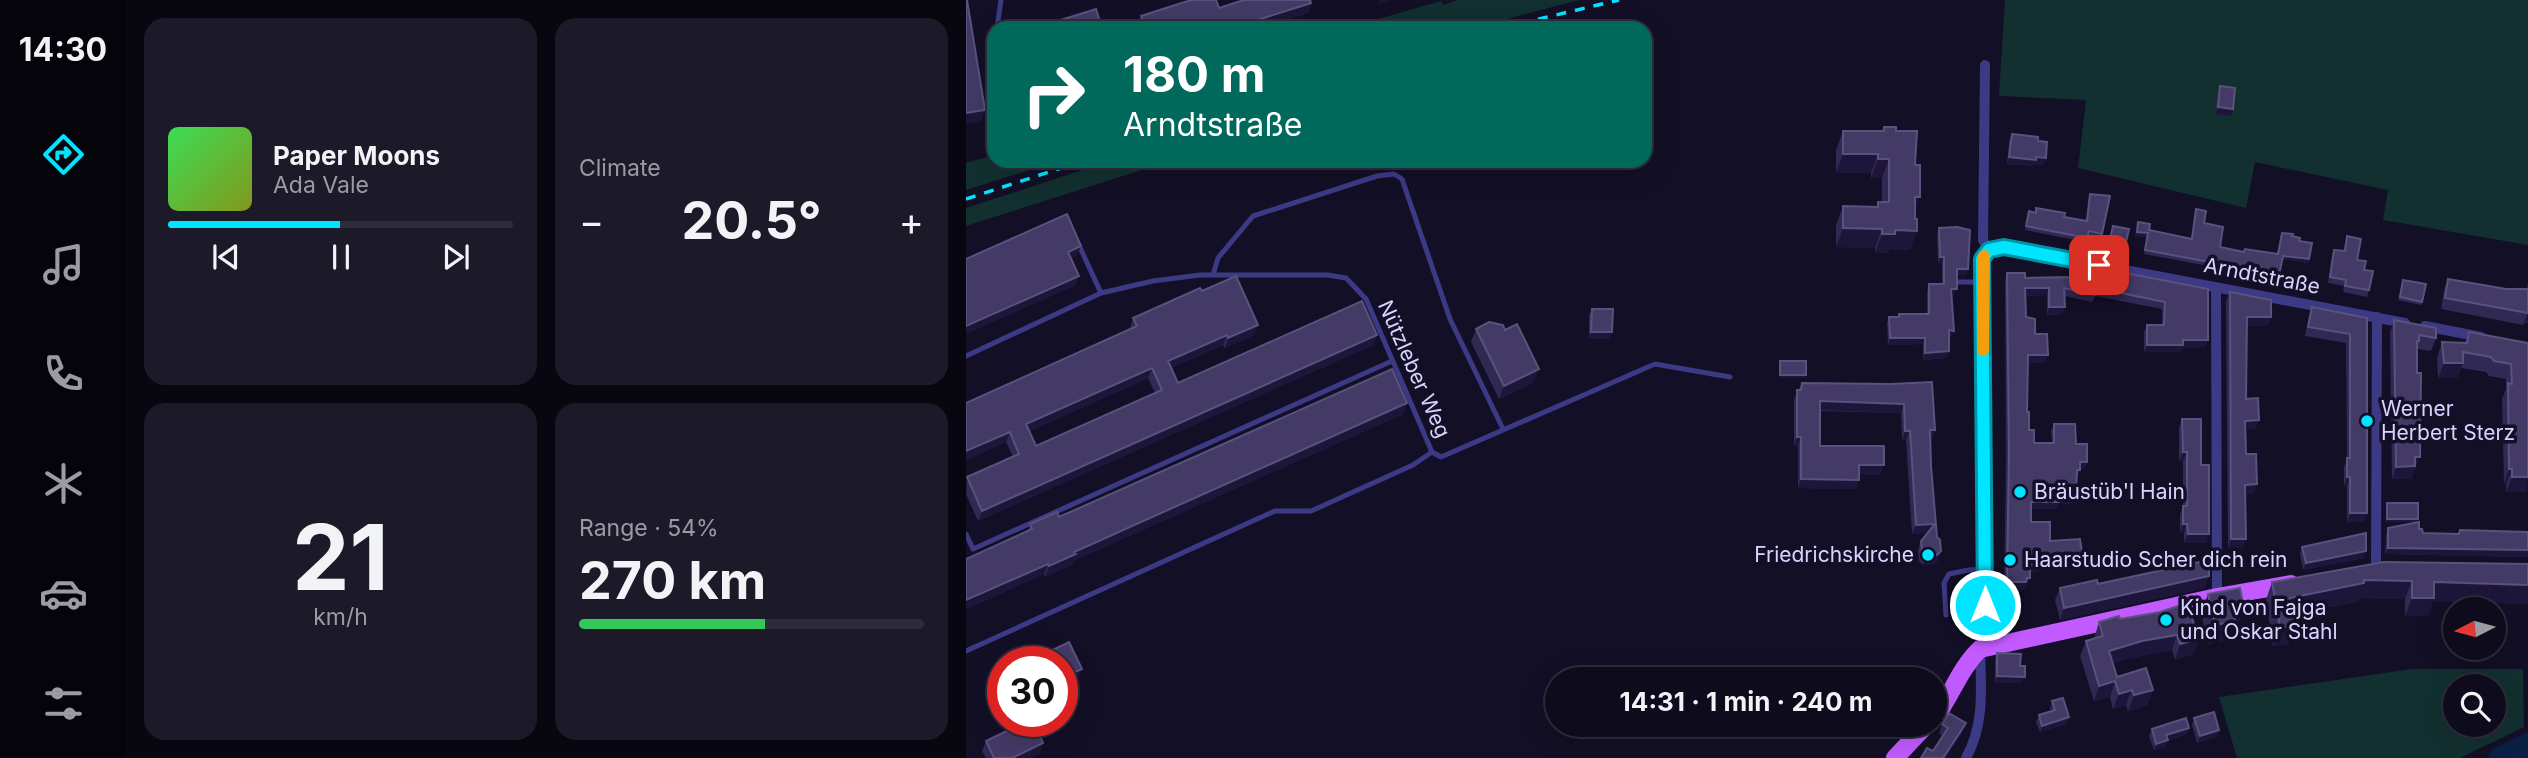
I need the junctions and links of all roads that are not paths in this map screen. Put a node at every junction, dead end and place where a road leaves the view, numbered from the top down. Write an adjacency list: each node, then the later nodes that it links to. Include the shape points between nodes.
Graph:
1 (1000, 0): 2 (lane)
2 (998, 21)
3 (1985, 65): 5 (street, via 1983,240)
4 (1076, 237): 10 (lane)
5 (1989, 250): 8 (street, via 1982,259); 9 (street, Arndtstraße, via 2004,247)
6 (1213, 275): 10 (lane, Nützleber Weg, via 1153,281); 14 (lane, Nützleber Weg, via 1346,278 1366,299); 16 (lane, via 1218,258 1253,216 1394,174 1402,179 1450,318)
7 (1958, 282): 8 (lane)
8 (1983, 282): 19 (street)
9 (2216, 287): 11 (street, Arndtstraße); 22 (street)
10 (1101, 293): 13 (lane, Nützleber Weg)
11 (2377, 317): 12 (street, Arndtstraße); 20 (street)
12 (2487, 338)
13 (966, 356)
14 (1392, 361): 17 (lane, Nützleber Weg); 18 (lane, via 973,548)
15 (1730, 377): 16 (lane, Nützleber Weg, via 1656,364)
16 (1503, 429): 17 (lane, Nützleber Weg, via 1441,457)
17 (1432, 452): 25 (lane, via 1311,511 1275,511)
18 (966, 534)
19 (1984, 569): 23 (lane, via 1949,575 1944,583); 24 (street)
20 (2376, 570)
21 (2309, 581): 22 (main road)
22 (2217, 597): 24 (main road)
23 (1946, 615)
24 (1980, 649): 26 (main road); 29 (street, via 1978,731)
25 (966, 652)
26 (1947, 699)
27 (1915, 737): 28 (main road)
28 (1895, 758)
29 (1966, 758)

